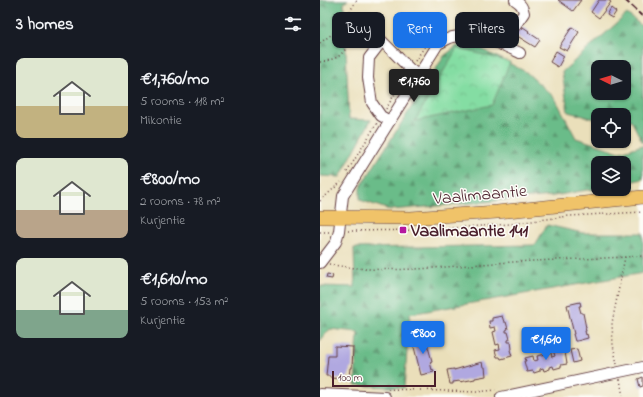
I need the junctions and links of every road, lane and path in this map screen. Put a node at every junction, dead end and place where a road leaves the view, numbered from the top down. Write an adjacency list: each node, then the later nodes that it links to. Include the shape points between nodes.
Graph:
1 (357, 0): 3 (path)
2 (515, 0): 4 (street, via 524,8)
3 (349, 12)
4 (519, 20)
5 (332, 34): 7 (path)
6 (455, 37): 14 (street, via 438,44)
7 (320, 43)
8 (385, 44): 14 (street)
9 (346, 48): 13 (path, via 338,57)
10 (376, 48): 15 (street, via 369,58 368,78 372,103 381,116)
11 (509, 48): 12 (street)
12 (520, 53)
13 (320, 62)
14 (418, 75): 15 (street)
15 (390, 121): 21 (street, via 343,196)
16 (320, 196): 18 (path)
17 (643, 197): 21 (main road, Vaalimaantie, via 498,212 411,218)
18 (322, 198)
19 (643, 212): 22 (path, via 422,230)
20 (320, 217): 21 (main road, Vaalimaantie)
21 (340, 218): 22 (street)
22 (339, 231): 23 (path); 26 (street, via 336,242)
23 (320, 232)
24 (625, 256): 25 (path); 26 (path, via 410,269 350,268); 29 (path, via 612,323)
25 (643, 256)
26 (320, 262)
27 (623, 362): 29 (path)
28 (643, 366): 29 (street)
29 (618, 368): 31 (street); 33 (path)
30 (384, 393): 31 (path); 32 (street)
31 (501, 393)
32 (320, 394)
33 (623, 397)

